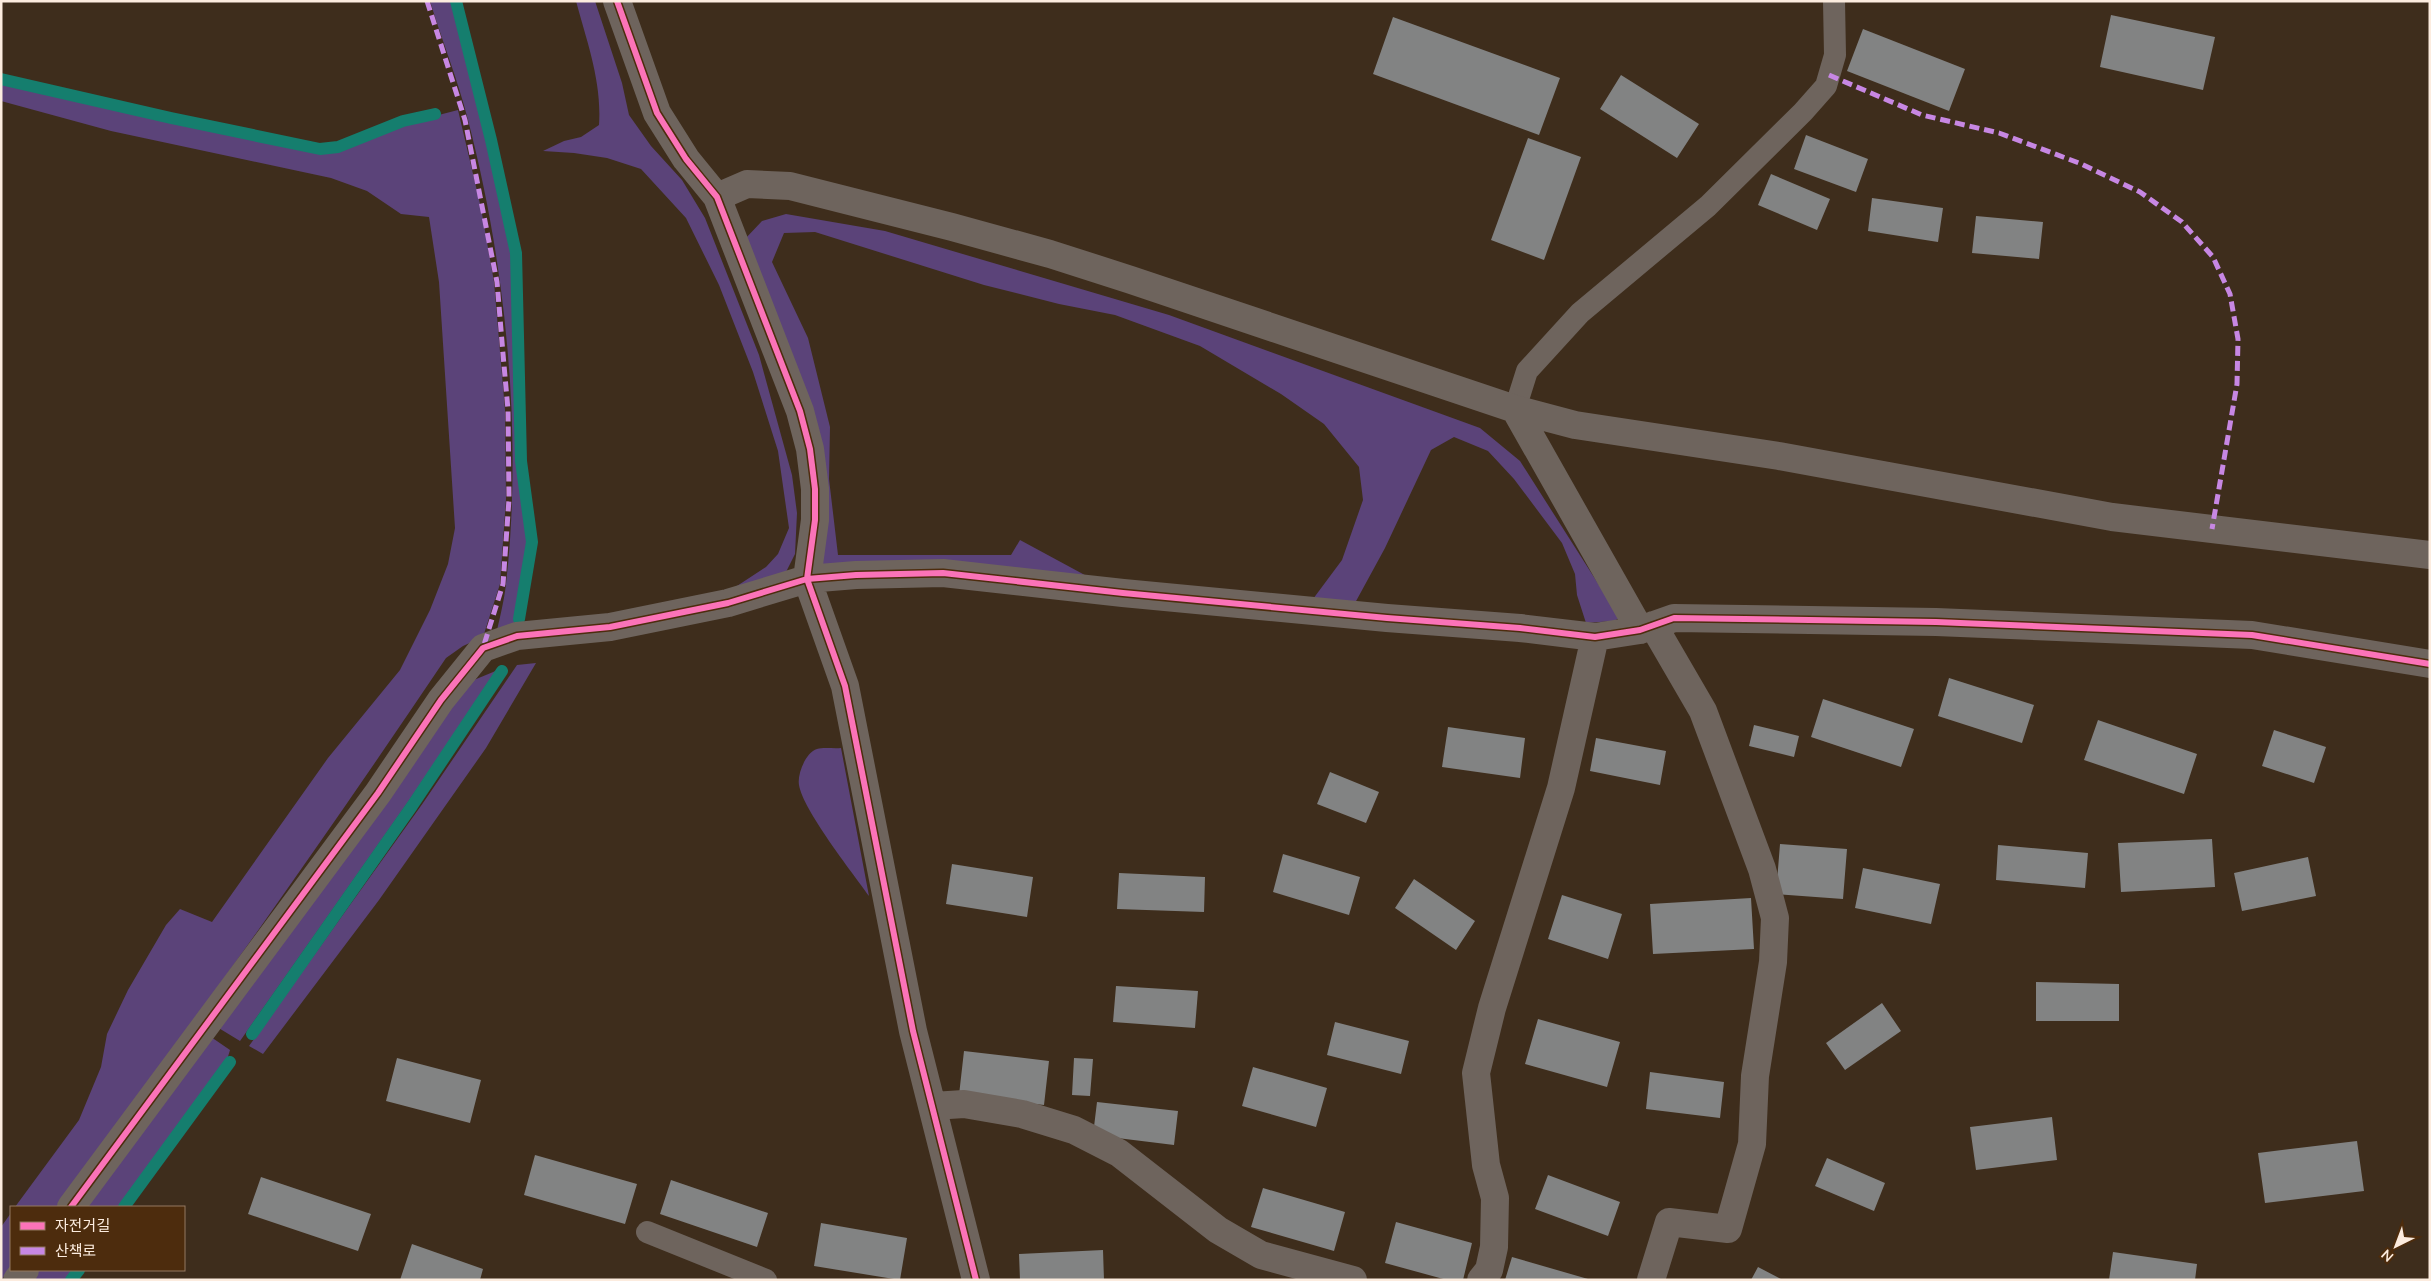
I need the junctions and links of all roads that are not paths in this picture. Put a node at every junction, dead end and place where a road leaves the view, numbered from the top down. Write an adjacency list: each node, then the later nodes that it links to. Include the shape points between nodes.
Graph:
1 (617, 1): 3 (street, via 657,113 686,159)
2 (1834, 1): 4 (lane, via 1835,56 1826,86 1708,206 1580,313 1527,371)
3 (717, 196): 4 (street, via 747,184 790,186 952,226 1147,285); 6 (street, via 796,402 810,448 815,520)
4 (1515, 409): 5 (street, via 1575,425 1779,456 2112,517); 7 (street)
5 (2430, 555)
6 (808, 579): 8 (street, via 856,574 943,573 1123,594); 10 (street, via 845,686 913,1031); 11 (street, via 728,603 672,615 610,627 518,636 483,648 441,700 378,793)
7 (1646, 627): 8 (street); 9 (street, via 1674,618 1936,622 2242,635); 17 (street, via 1704,711 1762,869 1775,918 1773,962 1755,1076 1752,1144 1728,1229 1669,1222)
8 (1595, 637): 16 (street, via 1560,788 1492,1008 1476,1073 1486,1165 1495,1198 1494,1247 1489,1270)
9 (2430, 664)
10 (933, 1106): 13 (street); 15 (street, via 964,1104 1022,1114 1074,1130 1119,1153 1218,1230 1261,1255)
11 (72, 1206)
12 (647, 1232): 14 (lane)
13 (972, 1279)
14 (766, 1280)
15 (1353, 1280)
16 (1480, 1280)
17 (1651, 1280)

